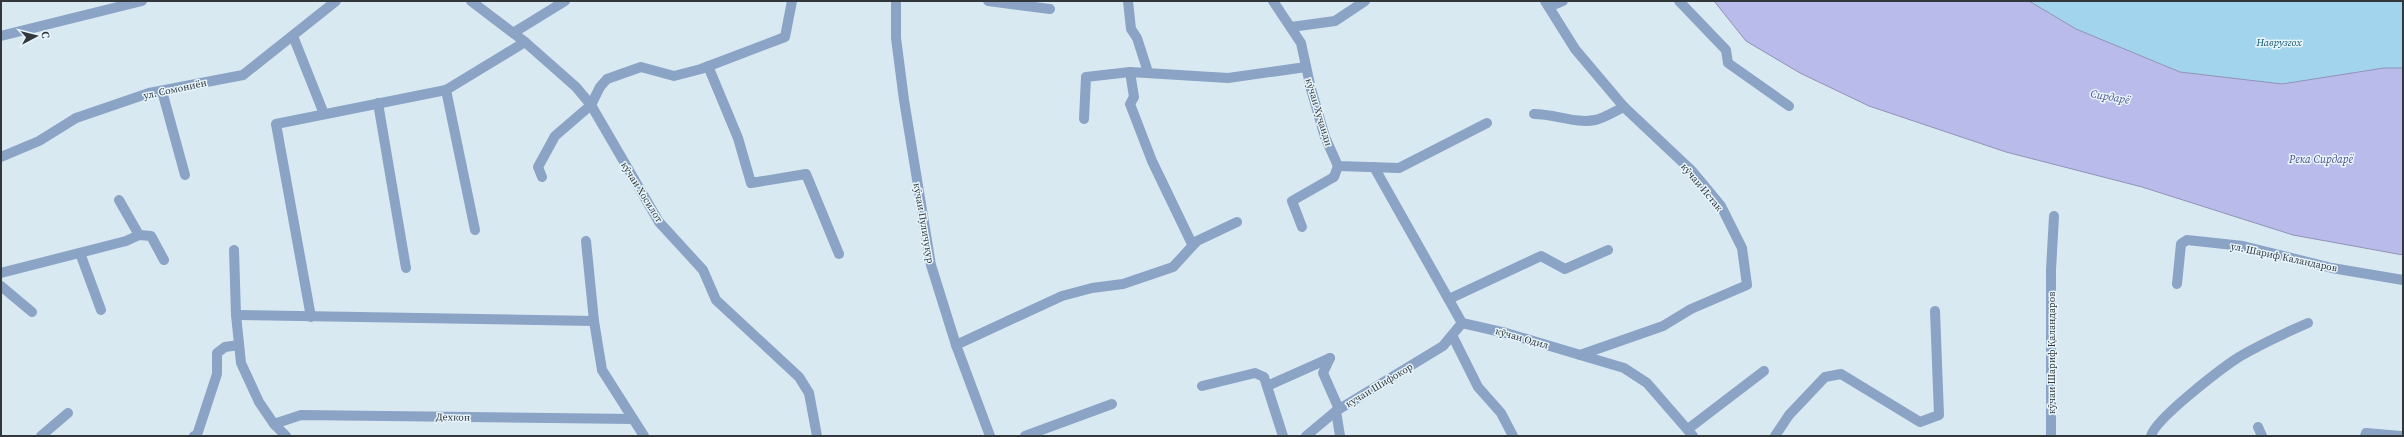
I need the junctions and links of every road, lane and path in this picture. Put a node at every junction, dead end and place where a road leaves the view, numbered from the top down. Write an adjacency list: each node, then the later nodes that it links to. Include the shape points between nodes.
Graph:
1 (142, 1): 17 (street)
2 (336, 1): 18 (street, ул. Сомониён)
3 (472, 1): 16 (street, кӯчаи Хосилот)
4 (565, 1): 16 (street)
5 (792, 1): 20 (street, via 785,37)
6 (896, 1): 68 (street, кӯчаи Пуличуқур, via 896,38 922,219 931,265)
7 (988, 1): 14 (street)
8 (1128, 1): 23 (street, via 1131,29 1137,38)
9 (1273, 1): 15 (street, кӯчаи Хуҷанди)
10 (1365, 1): 15 (street, via 1334,21)
11 (1563, 1): 13 (street)
12 (1679, 1): 28 (street, via 1726,50 1728,64)
13 (1547, 4): 29 (street, кӯчаи Истак, via 1575,49)
14 (1050, 10)
15 (1291, 27): 21 (street, кӯчаи Хуҷанди, via 1301,43)
16 (513, 33): 19 (street, кӯчаи Хосилот)
17 (1, 36)
18 (293, 36): 25 (street, ул. Сомониён, via 243,75); 30 (street)
19 (525, 42): 24 (street); 27 (street, кӯчаи Хосилот, via 576,87)
20 (708, 66): 27 (street, via 674,76 641,67 607,79 600,87); 50 (street, via 738,138 751,183 806,174)
21 (1306, 67): 23 (street, via 1228,78); 35 (street, кӯчаи Хуҷанди, via 1325,137)
22 (1130, 72): 23 (street); 32 (street, via 1086,77); 46 (street, via 1134,97 1130,104 1152,161)
23 (1148, 72)
24 (446, 90): 26 (street); 43 (street)
25 (162, 91): 34 (street, ул. Сомониён, via 76,118 39,141); 37 (street)
26 (378, 103): 30 (street); 52 (street)
27 (592, 105): 38 (street, via 555,136 538,167); 83 (street, кӯчаи Хосилот, via 658,222 703,270 716,300 799,377 809,393)
28 (1789, 106)
29 (1624, 107): 31 (street, via 1596,120 1578,121); 69 (street, кӯчаи Истак, via 1692,171 1721,206 1742,248 1746,285 1691,309 1663,326)
30 (324, 114): 62 (street, via 276,124)
31 (1534, 114)
32 (1084, 119)
33 (1487, 123): 36 (street, via 1399,168)
34 (1, 156)
35 (1338, 166): 36 (street); 42 (street, via 1334,177 1292,201)
36 (1374, 167): 57 (street)
37 (185, 174)
38 (542, 176)
39 (119, 200): 44 (street)
40 (2054, 216): 91 (street, кӯчаи Шариф Қаландаров, via 2051,270)
41 (1237, 222): 46 (street)
42 (1302, 227)
43 (475, 230)
44 (139, 235): 49 (street); 51 (street, via 151,236)
45 (586, 240): 63 (street)
46 (1192, 244): 68 (street, via 1173,266 1123,284 1092,288 1062,296)
47 (234, 250): 61 (street)
48 (1608, 250): 57 (street, via 1565,269 1541,256)
49 (80, 253): 53 (street); 58 (street)
50 (839, 254)
51 (164, 260)
52 (406, 268)
53 (1, 273)
54 (2403, 280): 55 (street, ул. Шариф Каландаров, via 2332,268 2243,246 2187,240 2181,244)
55 (2178, 284)
56 (1, 286): 60 (street)
57 (1448, 299): 64 (street)
58 (101, 310)
59 (1935, 311): 90 (street, via 1939,415 1920,422 1841,374 1825,377 1789,415)
60 (32, 312)
61 (236, 315): 62 (street); 67 (street)
62 (311, 317): 63 (street)
63 (594, 322): 76 (street, via 602,370)
64 (1462, 323): 66 (street); 69 (street, кӯчаи Одил)
65 (2308, 323): 92 (street, via 2239,358 2169,412 2152,431)
66 (1453, 337): 74 (street, кучаи Шифокор, via 1443,346); 89 (street, via 1478,387 1501,413)
67 (239, 345): 77 (street, via 241,363 259,402); 80 (street, via 225,347 217,353 217,374 197,434)
68 (956, 345): 84 (street, кӯчаи Пуличуқур)
69 (1580, 355): 78 (street, кӯчаи Одил, via 1624,368 1641,379)
70 (1764, 371): 78 (street, кӯчаи Одил)
71 (1202, 386): 72 (street, via 1255,373 1264,377)
72 (1267, 386): 74 (street, via 1330,358 1323,372); 86 (street)
73 (1112, 404): 85 (street)
74 (1337, 410): 87 (street, кучаи Шифокор); 88 (street)
75 (68, 413): 79 (street)
76 (633, 419): 77 (street, Дехкон, via 301,415); 82 (street)
77 (274, 424): 81 (street)
78 (1690, 433)
79 (41, 436)
80 (194, 436)
81 (286, 436)
82 (644, 436)
83 (817, 436)
84 (990, 436)
85 (1025, 436)
86 (1283, 436)
87 (1306, 436)
88 (1340, 436)
89 (1513, 436)
90 (1775, 436)
91 (2051, 436)
92 (2151, 436)
93 (2365, 436): 94 (street, via 2366,433)
94 (2400, 436)

